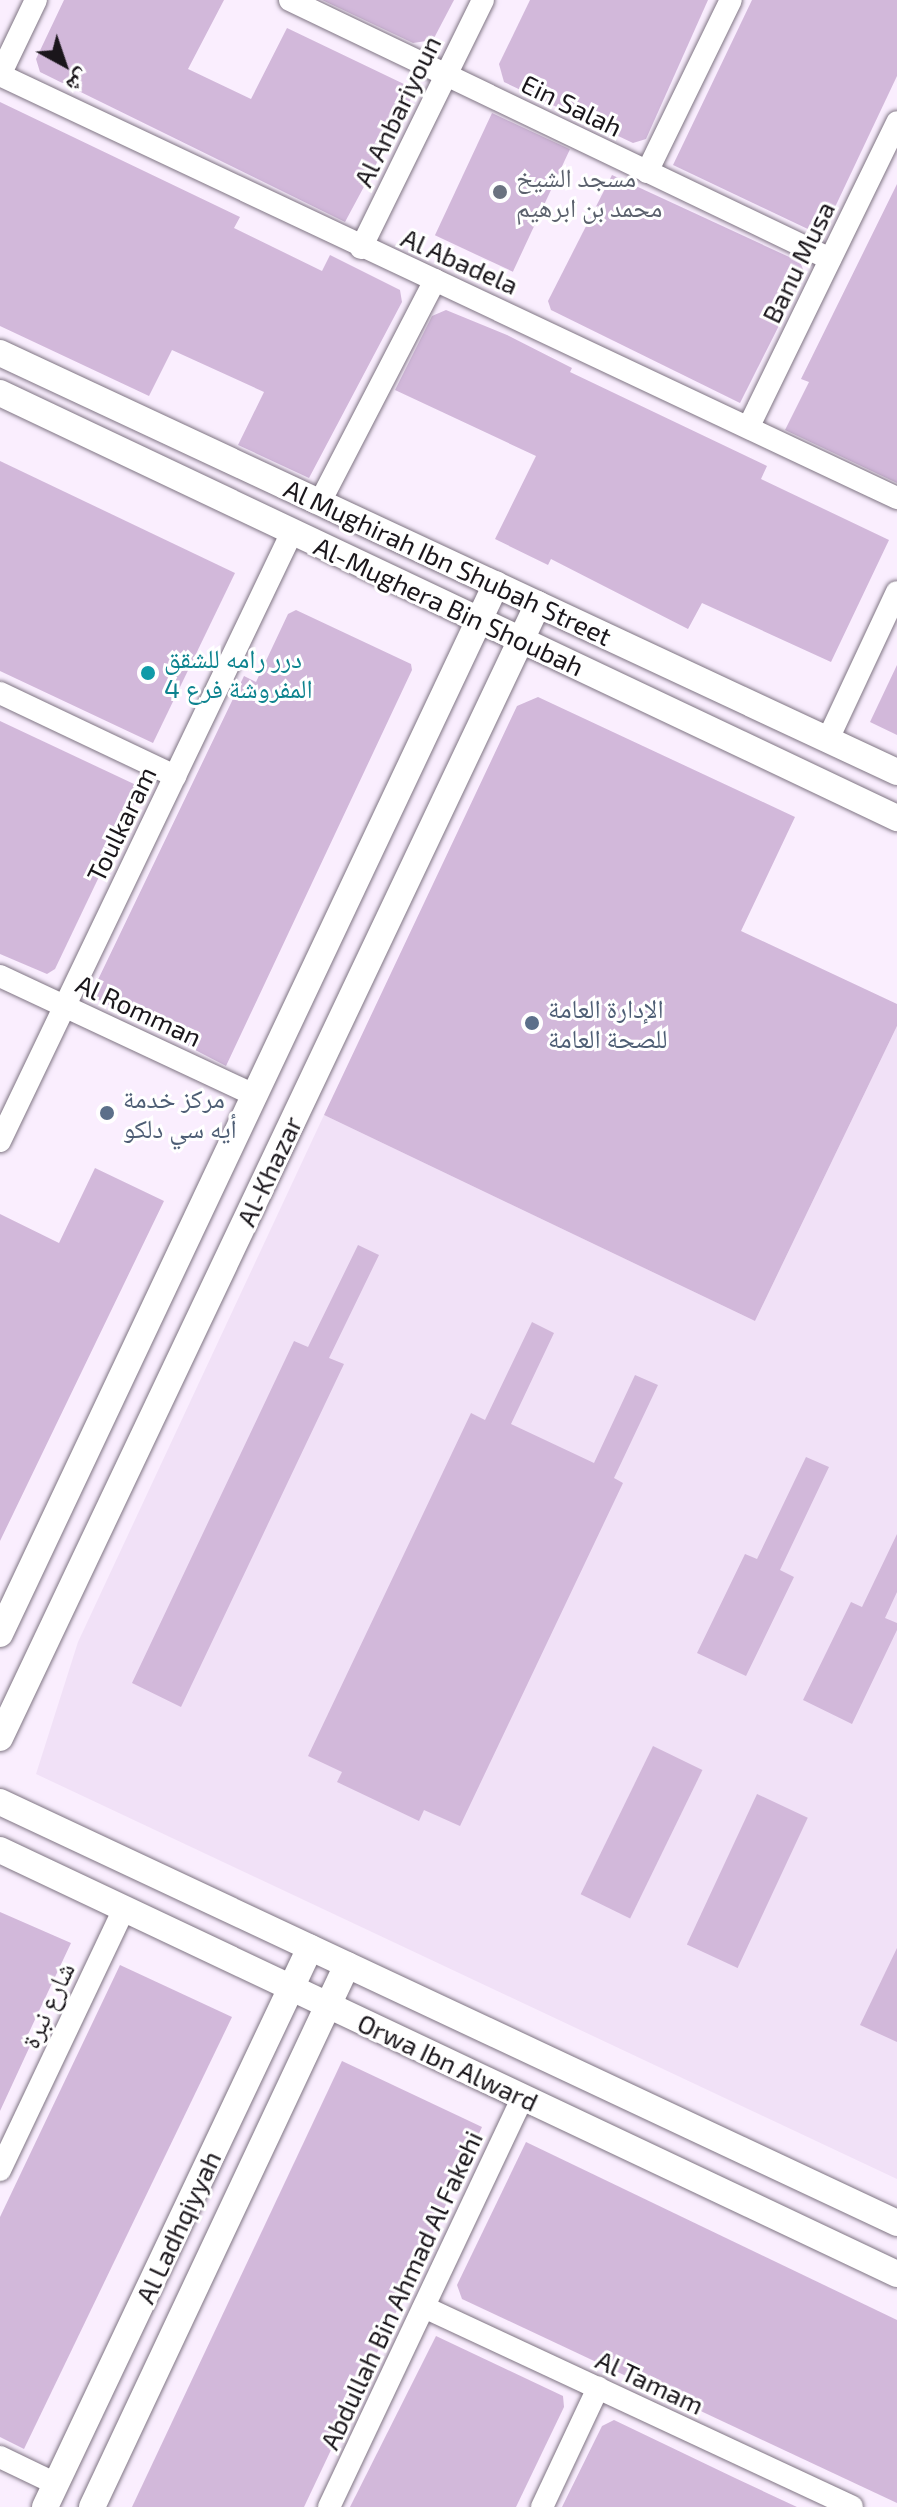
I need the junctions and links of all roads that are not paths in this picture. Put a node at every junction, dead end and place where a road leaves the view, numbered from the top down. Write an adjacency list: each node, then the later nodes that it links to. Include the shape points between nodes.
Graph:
1 (36, 0): 5 (street)
2 (290, 0): 6 (street, Ein Salah)
3 (483, 0): 6 (street, Al Anbariyoun)
4 (731, 0): 8 (street)
5 (0, 75): 9 (street, Al Abadela)
6 (446, 76): 8 (street, Ein Salah); 9 (street, Al Anbariyoun)
7 (897, 122): 10 (street, Banu Musa)
8 (647, 172): 10 (street, Ein Salah)
9 (361, 248): 11 (street, Al Abadela)
10 (830, 259): 14 (street, Banu Musa)
11 (435, 280): 14 (street, Al Abadela); 16 (street)
12 (0, 353): 16 (street, Al Mughirah Ibn Shubah Street)
13 (0, 393): 17 (street, Al-Mughera Bin Shoubah)
14 (749, 426): 15 (street, Al Abadela)
15 (897, 498)
16 (320, 502): 18 (street, Al Mughirah Ibn Shubah Street)
17 (292, 532): 21 (street, Al-Mughera Bin Shoubah); 26 (street, Toulkaram)
18 (496, 584): 20 (street, Al Mughirah Ibn Shubah Street); 21 (street, Al-Khazar)
19 (897, 592): 24 (street)
20 (538, 604): 22 (street, Al-Khazar); 24 (street, Al Mughirah Ibn Shubah Street)
21 (479, 620): 22 (street, Al-Mughera Bin Shoubah); 30 (street, Al-Khazar)
22 (520, 639): 27 (street, Al-Mughera Bin Shoubah); 33 (street, Al-Khazar)
23 (0, 693): 26 (street)
24 (828, 739): 25 (street, Al Mughirah Ibn Shubah Street)
25 (897, 772)
26 (175, 776): 29 (street, Toulkaram)
27 (897, 818)
28 (0, 976): 29 (street, Al Romman)
29 (65, 1006): 30 (street, Al Romman); 31 (street, Toulkaram)
30 (254, 1095): 32 (street, Al-Khazar)
31 (0, 1141)
32 (0, 1634)
33 (0, 1738)
34 (0, 1802): 37 (street, Orwa Ibn Alward)
35 (0, 1850): 36 (street, Orwa Ibn Alward)
36 (124, 1909): 39 (street, Orwa Ibn Alward); 42 (street, شارع نبرة)
37 (310, 1948): 38 (street, Orwa Ibn Alward); 39 (street, Al Ladhqiyyah)
38 (347, 1965): 40 (street, Al Ladhqiyyah); 43 (street, Orwa Ibn Alward)
39 (291, 1988): 40 (street, Orwa Ibn Alward); 48 (street, Al Ladhqiyyah)
40 (328, 2005): 41 (street, Orwa Ibn Alward); 49 (street, Al Ladhqiyyah)
41 (523, 2097): 44 (street, Orwa Ibn Alward); 45 (street, Abdullah Bin Ahmad Al Fakehi)
42 (1, 2166)
43 (897, 2223)
44 (897, 2274)
45 (424, 2307): 46 (street, Al Tamam); 50 (street, Abdullah Bin Ahmad Al Fakehi)
46 (598, 2388): 51 (street); 52 (street, Al Tamam)
47 (0, 2457): 48 (street)
48 (50, 2496)
49 (92, 2507)
50 (329, 2507)
51 (542, 2507)
52 (852, 2507)

